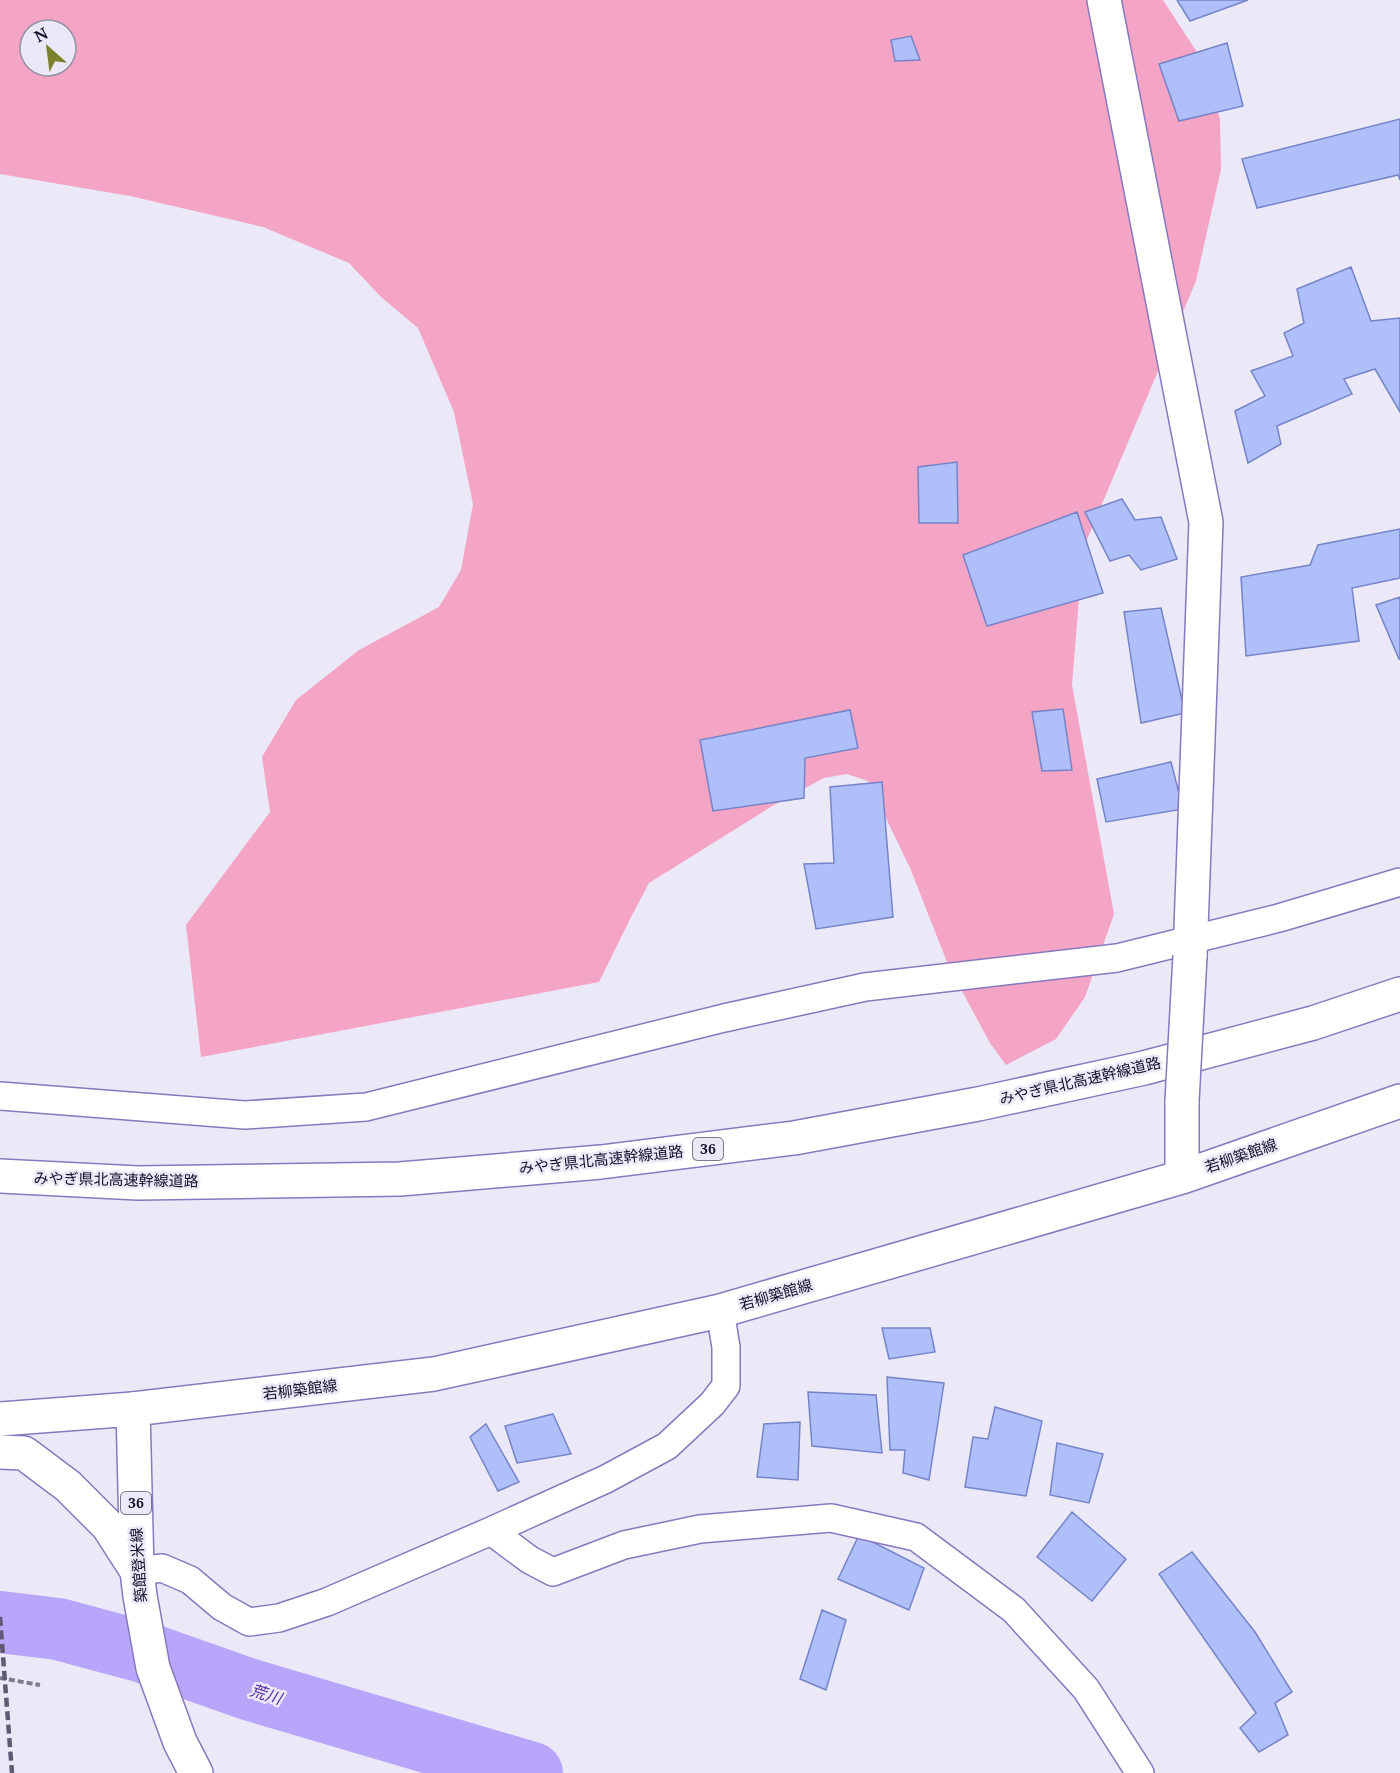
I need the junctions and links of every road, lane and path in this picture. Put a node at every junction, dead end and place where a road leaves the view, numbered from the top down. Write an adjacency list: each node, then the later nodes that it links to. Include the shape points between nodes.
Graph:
1 (1104, 0): 3 (main road, via 1206,522)
2 (1400, 882): 3 (street)
3 (1190, 948): 5 (street, via 865,987 366,1107 244,1115); 8 (main road, bridge)
4 (1400, 994): 7 (main road, みやぎ県北高速幹線道路 / 36, via 1312,1023 1144,1068 794,1138 601,1162 400,1179 138,1184)
5 (0, 1096)
6 (1400, 1101): 8 (main road, 若柳築館線)
7 (0, 1176)
8 (1182, 1177): 9 (main road, 若柳築館線)
9 (720, 1311): 10 (main road, 若柳築館線, via 434,1374); 13 (street, via 726,1347 726,1386 712,1404 667,1446)
10 (133, 1409): 11 (main road); 14 (main road, 築館登米線 / 36)
11 (0, 1419)
12 (0, 1452): 14 (main road, via 24,1453 68,1486 108,1526)
13 (491, 1532): 14 (street, via 327,1602 279,1618 249,1622 222,1607 190,1580 162,1569); 18 (street, via 553,1572 624,1545 700,1529 831,1518 916,1537 1014,1610 1086,1689)
14 (138, 1584): 17 (main road, 築館登米線 / 36, via 153,1668 180,1742)
15 (0, 1678): 16 (path)
16 (40, 1686)
17 (196, 1773)
18 (1140, 1773)

